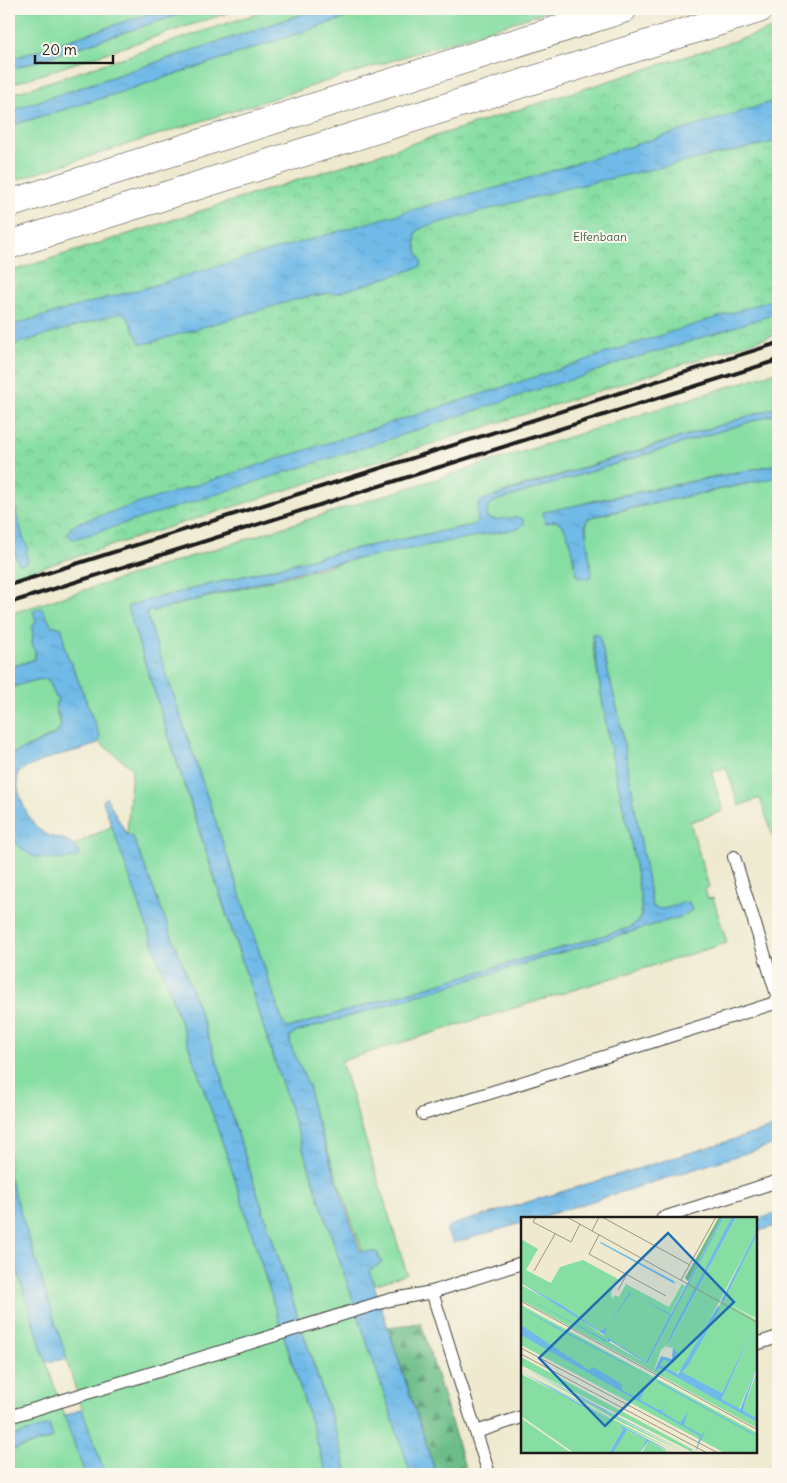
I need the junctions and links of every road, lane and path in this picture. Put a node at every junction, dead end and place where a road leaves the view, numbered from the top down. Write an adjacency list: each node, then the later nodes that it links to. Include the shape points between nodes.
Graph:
1 (624, 9): 3 (highway)
2 (759, 9): 4 (highway)
3 (9, 204)
4 (9, 246)
5 (734, 857): 6 (lane)
6 (778, 998)
7 (778, 1002): 8 (lane)
8 (423, 1114)
9 (778, 1181): 10 (lane)
10 (666, 1217)
11 (521, 1263): 12 (lane)
12 (432, 1292): 15 (lane, via 389,1300); 17 (lane)
13 (778, 1336): 14 (lane)
14 (757, 1344)
15 (9, 1417)
16 (521, 1417): 17 (lane)
17 (476, 1432): 18 (lane)
18 (489, 1474)

